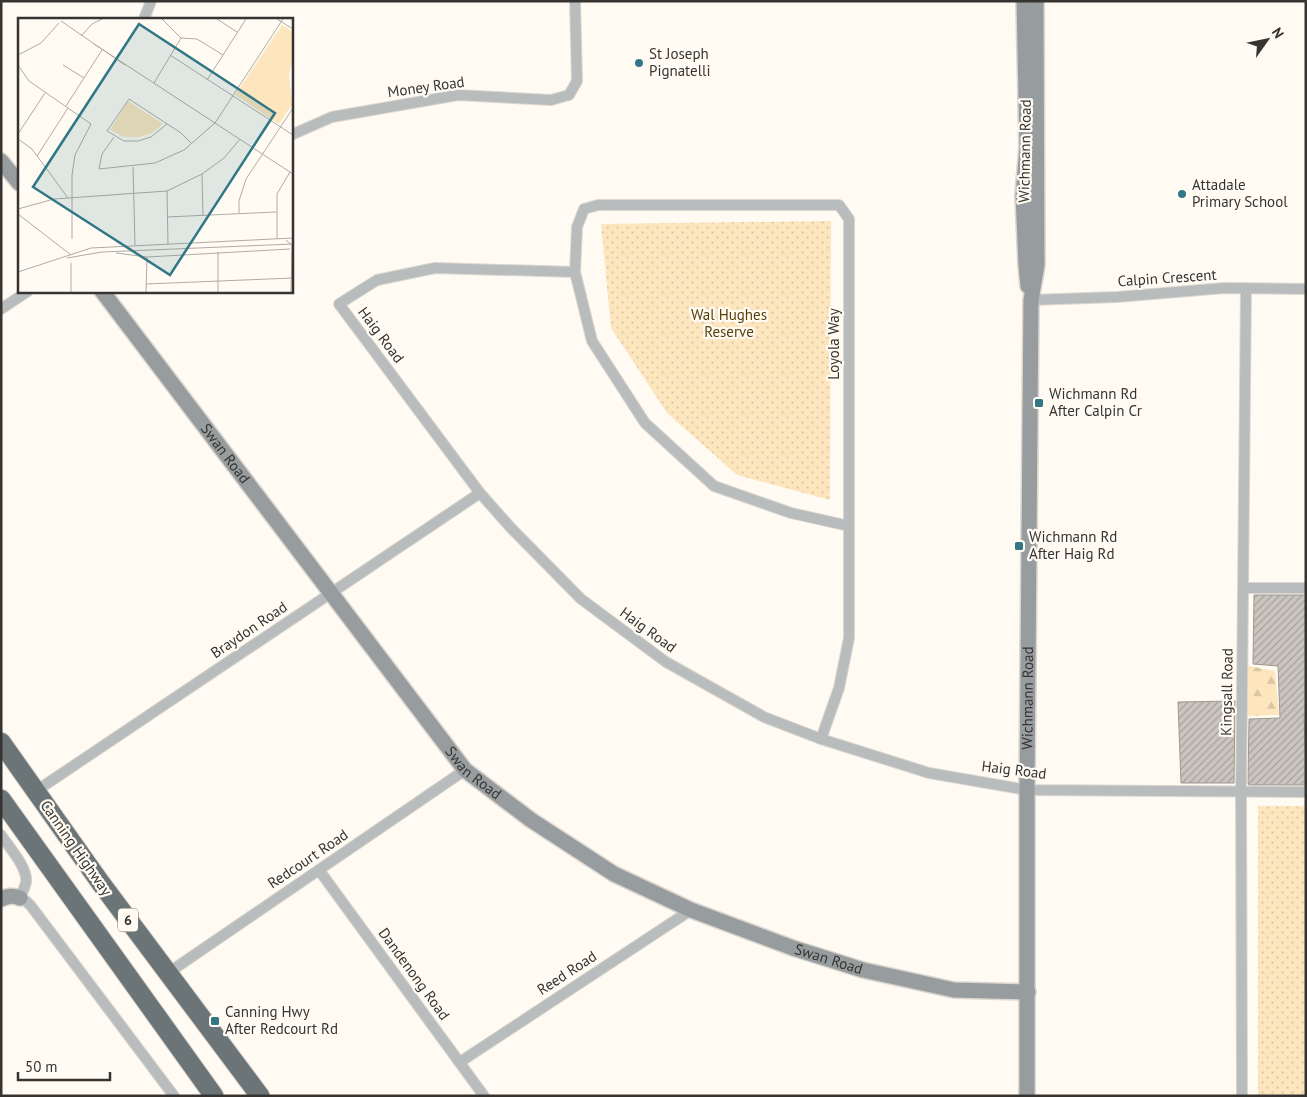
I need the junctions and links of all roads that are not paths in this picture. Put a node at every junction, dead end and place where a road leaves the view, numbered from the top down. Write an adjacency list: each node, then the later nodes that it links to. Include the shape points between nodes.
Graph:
1 (151, 1): 5 (street)
2 (575, 1): 6 (street, Money Road, via 577,81 569,95 551,100 458,95 332,117)
3 (1024, 1): 14 (street, Wichmann Road, via 1027,147 1023,195 1026,270)
4 (1036, 1): 14 (street, Wichmann Road, via 1036,265)
5 (144, 18)
6 (292, 135)
7 (1, 161): 8 (street)
8 (18, 182)
9 (575, 272): 16 (street, Haig Road, via 435,268 377,280 339,304); 17 (street, via 592,341 645,423 714,486 791,513); 17 (street, Loyola Way, via 577,226 584,209 598,205 839,205 850,219)
10 (1246, 288): 11 (street, Calpin Crescent); 14 (street, Calpin Crescent); 18 (street, Kingsall Road)
11 (1306, 288)
12 (26, 292): 15 (street)
13 (103, 292): 20 (street, Swan Road)
14 (1031, 300): 24 (street, Wichmann Road)
15 (1, 309)
16 (480, 493): 20 (street, Braydon Road); 21 (street, Haig Road, via 581,600 666,662 764,717)
17 (849, 526): 21 (street, Loyola Way, via 849,638 839,688)
18 (1242, 588): 19 (street); 26 (street, Kingsall Road)
19 (1306, 588)
20 (330, 594): 23 (street, Swan Road); 25 (street, Braydon Road)
21 (821, 739): 24 (street, Haig Road, via 929,773)
22 (1, 742): 25 (highway, Canning Highway / 6)
23 (465, 770): 30 (street, Redcourt Road); 33 (street, Swan Road, via 531,820 614,874)
24 (1027, 790): 26 (street, Haig Road); 35 (street, Wichmann Road)
25 (36, 791): 34 (highway, Canning Highway / 6)
26 (1241, 792): 27 (street, Haig Road); 42 (street, Kingsall Road)
27 (1306, 792)
28 (1, 799): 38 (highway, 6)
29 (1, 835): 31 (street, via 24,868 26,883)
30 (319, 870): 34 (street, Redcourt Road); 36 (street, Dandenong Road)
31 (20, 898): 32 (street, via 8,896); 37 (street, via 31,906)
32 (1, 899)
33 (691, 910): 35 (street, Swan Road, via 863,970 954,990); 36 (street, Reed Road)
34 (168, 972): 39 (highway, Canning Highway / 6)
35 (1028, 992): 41 (street, Wichmann Road)
36 (460, 1062): 40 (street, Dandenong Road)
37 (174, 1096)
38 (214, 1096)
39 (260, 1096)
40 (484, 1096)
41 (1028, 1096)
42 (1242, 1096)

